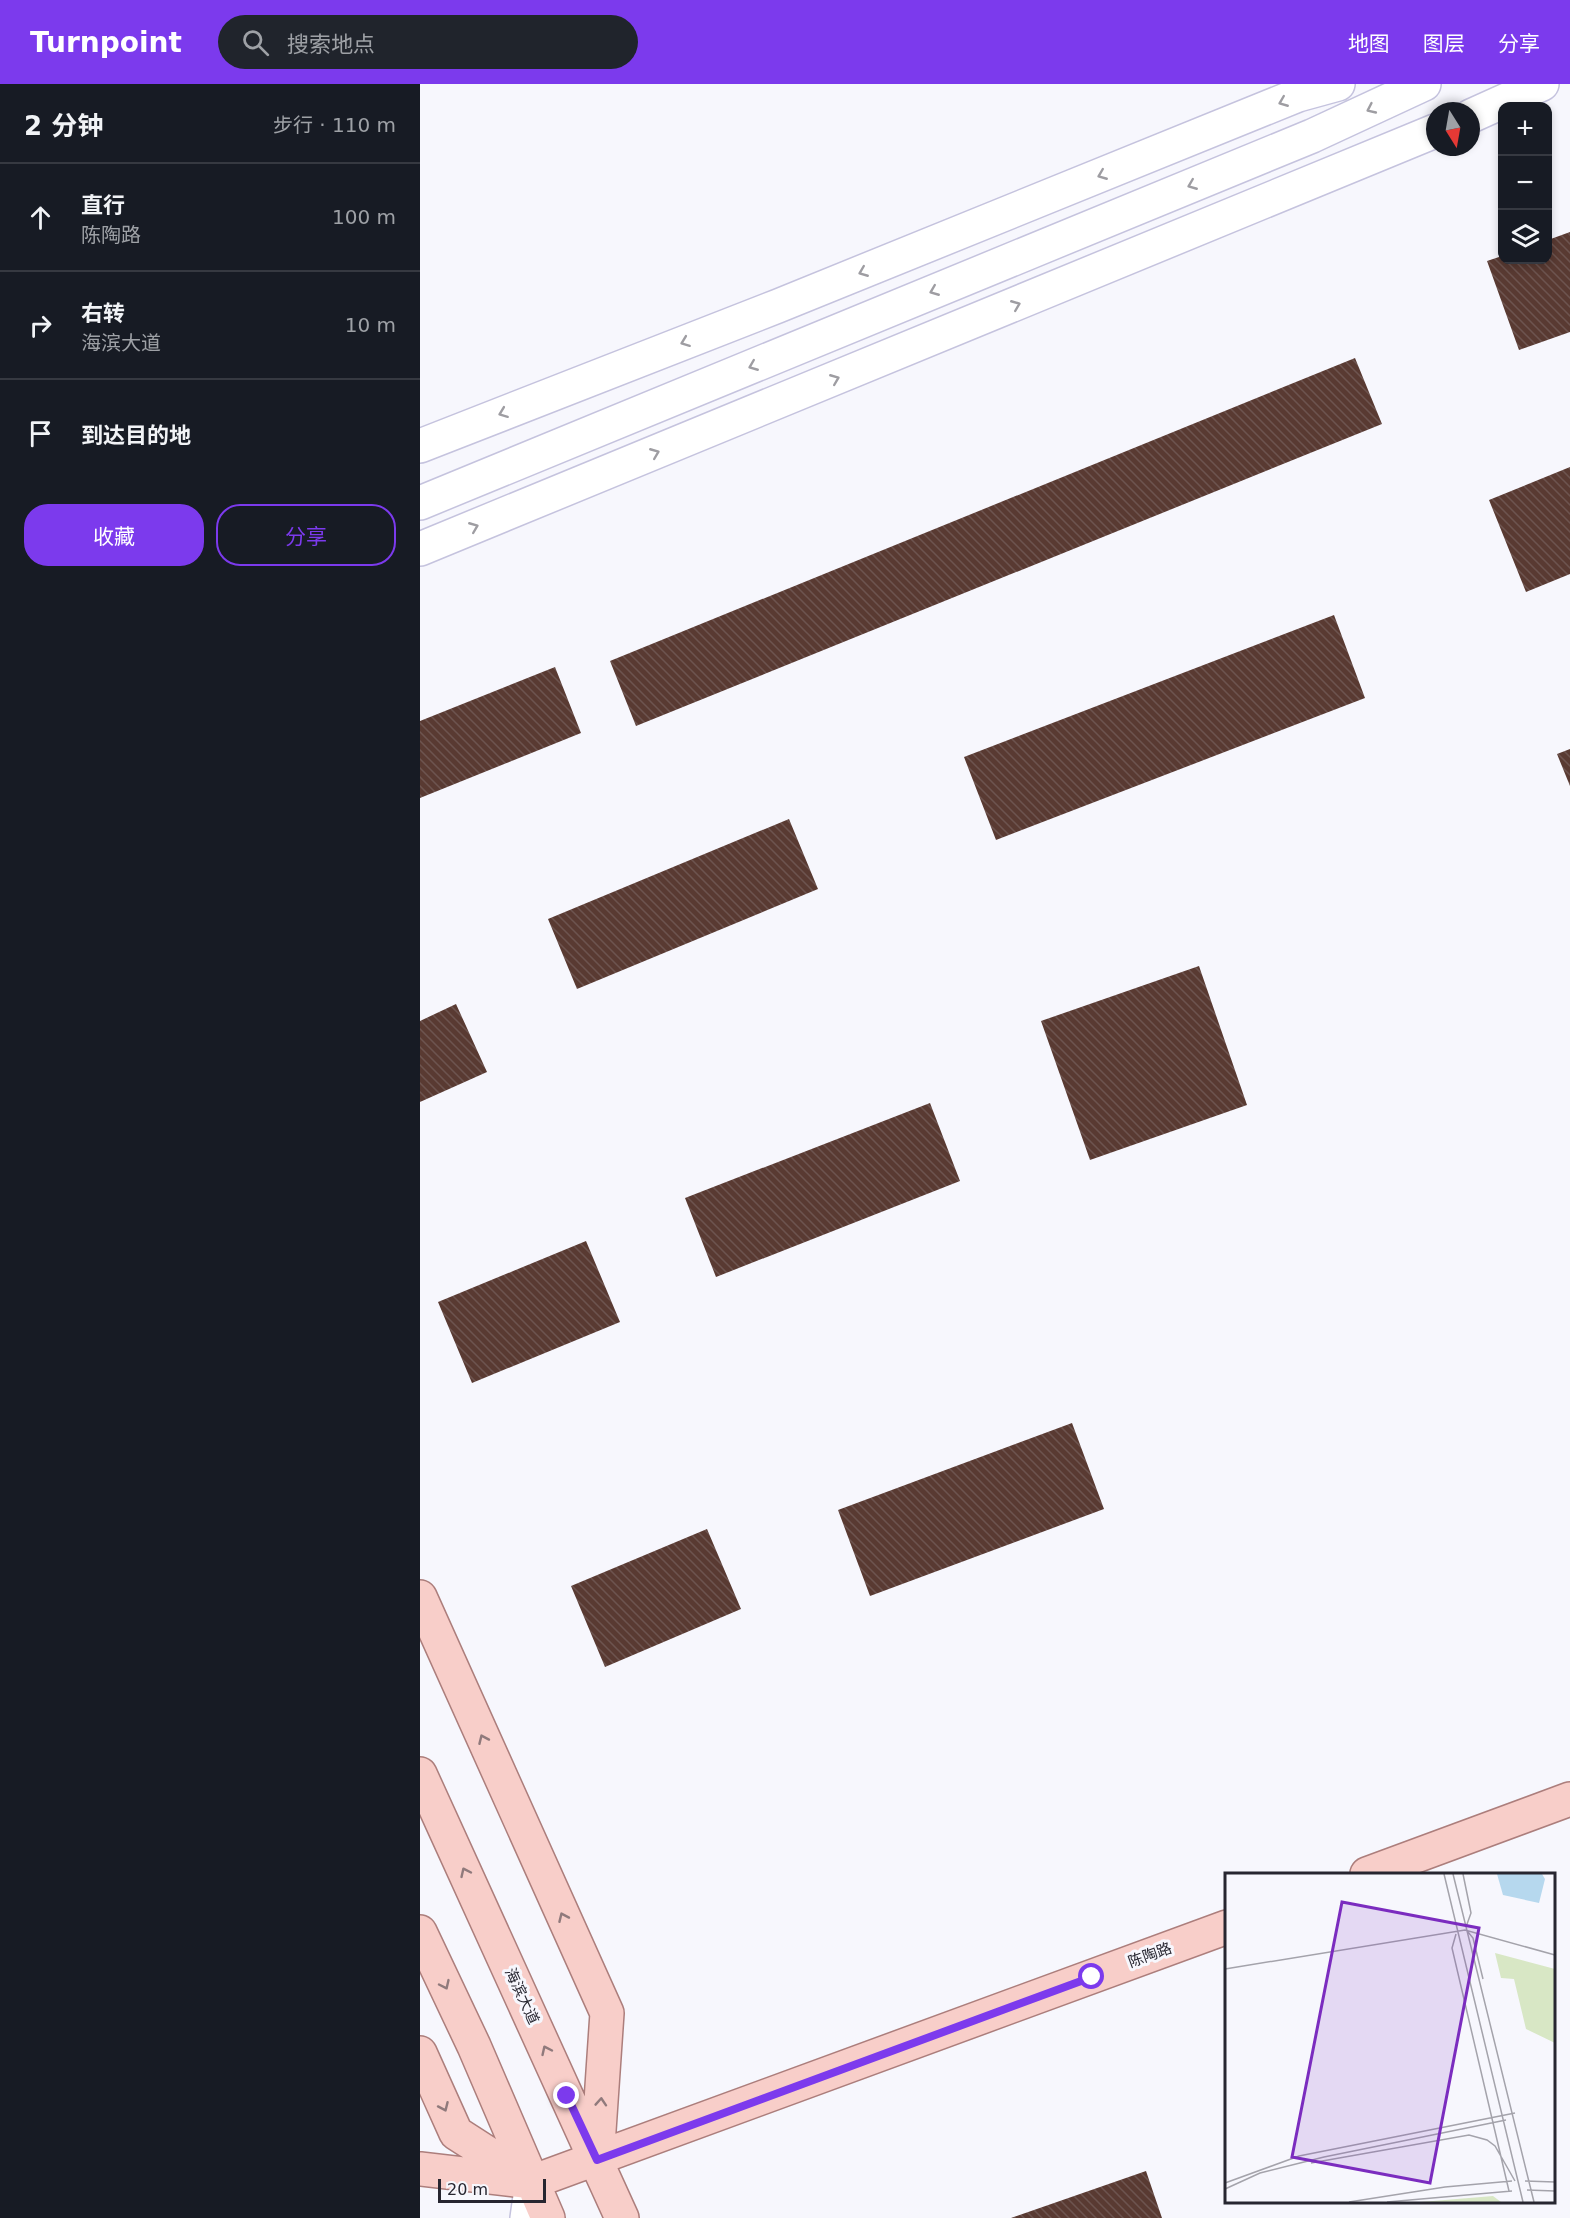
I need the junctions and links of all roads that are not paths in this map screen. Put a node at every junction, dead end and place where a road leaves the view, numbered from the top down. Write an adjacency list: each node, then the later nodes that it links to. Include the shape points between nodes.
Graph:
1 (1338, 84): 6 (street, one-way to 6, via 1298,95)
2 (1424, 84): 7 (street, one-way to 7, via 1301,141)
3 (1542, 84): 4 (street)
4 (1480, 112)
5 (1426, 136): 8 (street, one-way to 5)
6 (420, 446)
7 (420, 503)
8 (420, 549)
9 (420, 1597): 16 (main road, one-way to 9, via 607,2013)
10 (420, 1774): 16 (main road, 海滨大道, one-way to 10)
11 (1570, 1799): 12 (main road)
12 (1372, 1873)
13 (1225, 1928): 16 (main road, 陈陶路)
14 (420, 1932): 18 (main road, one-way to 18)
15 (420, 2053): 18 (main road, one-way to 18, via 456,2133)
16 (597, 2160): 18 (main road, 陈陶路); 21 (main road, 海滨大道)
17 (420, 2169): 18 (main road)
18 (532, 2182): 19 (street); 20 (main road)
19 (527, 2218)
20 (548, 2218)
21 (622, 2218)

